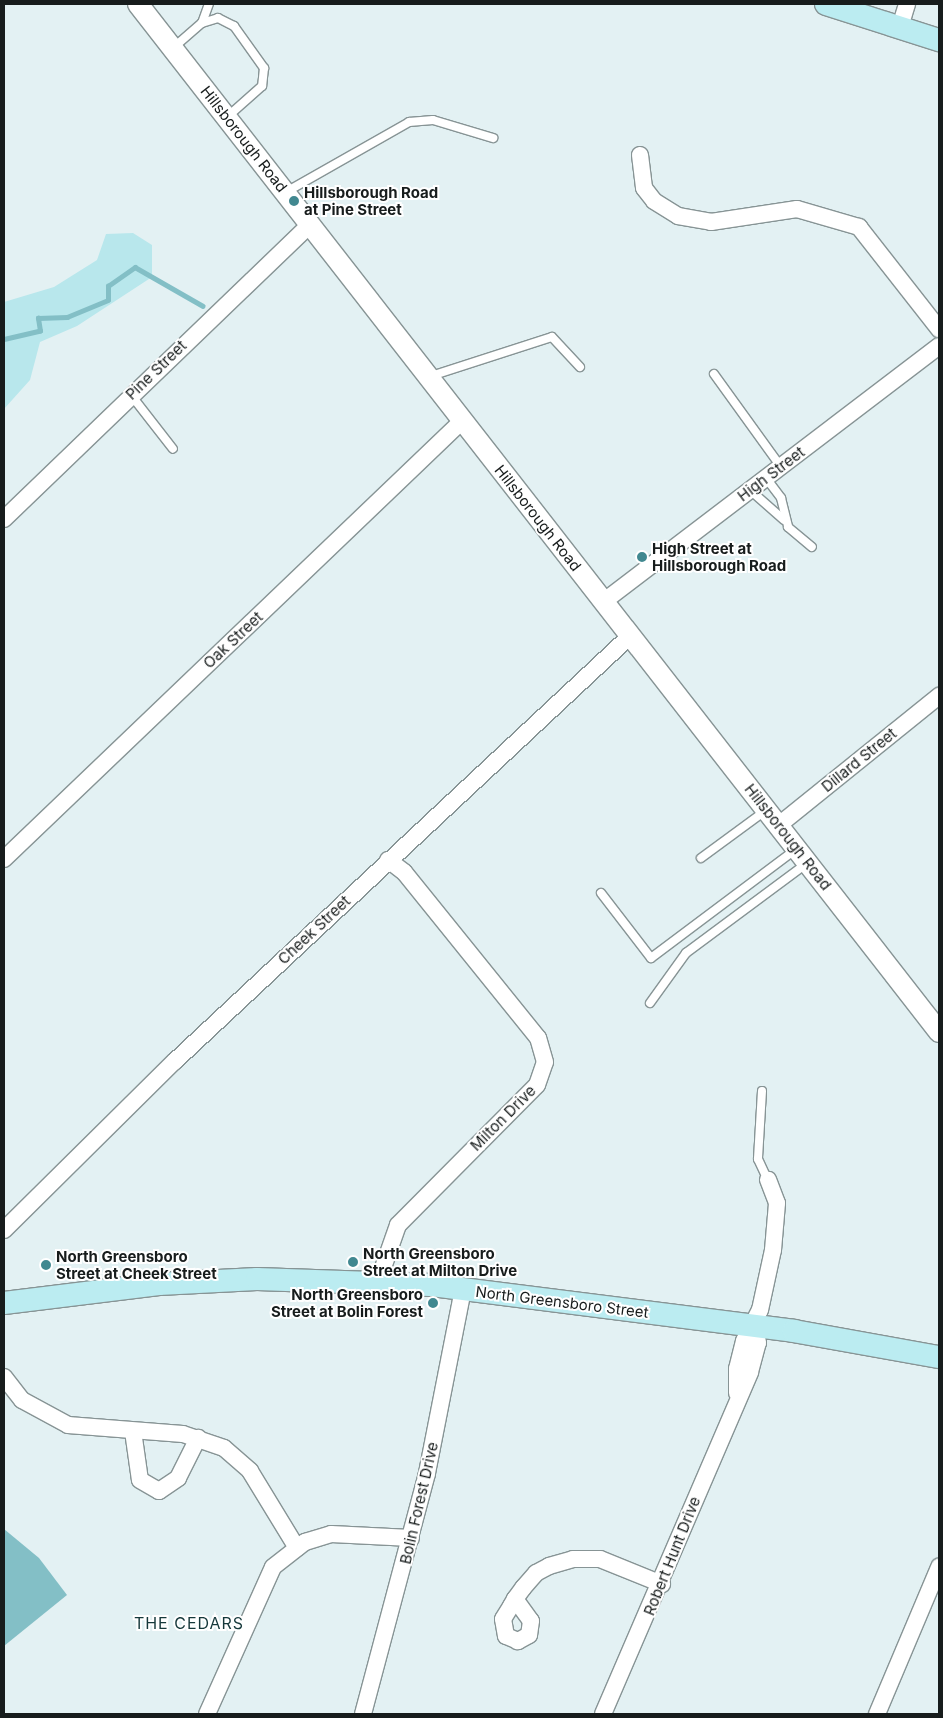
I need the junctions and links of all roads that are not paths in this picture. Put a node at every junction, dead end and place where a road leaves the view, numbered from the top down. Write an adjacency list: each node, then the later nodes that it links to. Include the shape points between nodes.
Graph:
1 (138, 4): 8 (street, Hillsborough Road)
2 (209, 4): 5 (lane)
3 (826, 4): 6 (main road)
4 (907, 4): 6 (street)
5 (202, 22): 8 (lane); 9 (lane, via 218,18 234,26 264,68 262,86)
6 (900, 28): 7 (main road)
7 (939, 40)
8 (173, 48): 9 (street, Hillsborough Road)
9 (227, 117): 12 (street, Hillsborough Road)
10 (493, 138): 12 (lane, via 433,120 409,122)
11 (640, 155): 14 (street, via 644,188 654,201 678,216 711,222 797,209 859,227)
12 (286, 192): 13 (street, Hillsborough Road)
13 (311, 224): 18 (street, Hillsborough Road); 19 (street, Pine Street)
14 (939, 328)
15 (939, 346): 22 (street, High Street)
16 (580, 367): 18 (lane, via 552,337)
17 (714, 374): 22 (lane)
18 (429, 377): 20 (street, Hillsborough Road)
19 (131, 395): 21 (lane); 25 (street, Pine Street)
20 (462, 421): 28 (street, Hillsborough Road); 34 (street, Oak Street)
21 (173, 449)
22 (781, 467): 23 (street, High Street)
23 (766, 478): 24 (street, High Street); 26 (lane, via 781,498)
24 (750, 490): 26 (lane); 28 (street, High Street)
25 (4, 519)
26 (784, 520): 27 (lane)
27 (812, 547)
28 (603, 602): 29 (street, Hillsborough Road)
29 (630, 636): 31 (street, Hillsborough Road); 35 (street, Cheek Street)
30 (939, 696): 31 (street, Dillard Street)
31 (773, 817): 32 (street, Hillsborough Road); 33 (lane)
32 (803, 855): 36 (lane, via 651,958); 37 (lane, via 686,953); 38 (street, Hillsborough Road)
33 (701, 858)
34 (4, 859)
35 (388, 860): 41 (street, Cheek Street); 42 (street, Milton Drive, via 404,872 538,1038 545,1062 537,1085 398,1225)
36 (601, 892)
37 (650, 1003)
38 (939, 1029)
39 (762, 1091): 40 (lane, via 758,1159)
40 (768, 1180): 45 (street, Robert Hunt Drive, via 777,1203 773,1250)
41 (4, 1230)
42 (378, 1282): 43 (main road, North Greensboro Street); 44 (main road, North Greensboro Street, via 257,1279 159,1284)
43 (463, 1289): 45 (main road, North Greensboro Street); 50 (street, Bolin Forest Drive)
44 (4, 1304)
45 (754, 1326): 46 (main road, North Greensboro Street); 53 (street, Robert Hunt Drive, via 744,1341 736,1369 737,1396)
46 (939, 1357)
47 (4, 1377): 48 (street, via 22,1400 51,1418 68,1425)
48 (133, 1431): 49 (street); 49 (street, via 140,1480 159,1491 178,1478)
49 (198, 1438): 51 (street, via 224,1448 250,1471)
50 (411, 1538): 51 (street, via 331,1534); 56 (street, Bolin Forest Drive)
51 (297, 1548): 55 (street, via 273,1567)
52 (939, 1568): 58 (street)
53 (662, 1584): 54 (street, via 607,1561 573,1559 536,1573); 57 (street, Robert Hunt Drive)
54 (515, 1599)
55 (207, 1714)
56 (363, 1714)
57 (603, 1714)
58 (877, 1714)

